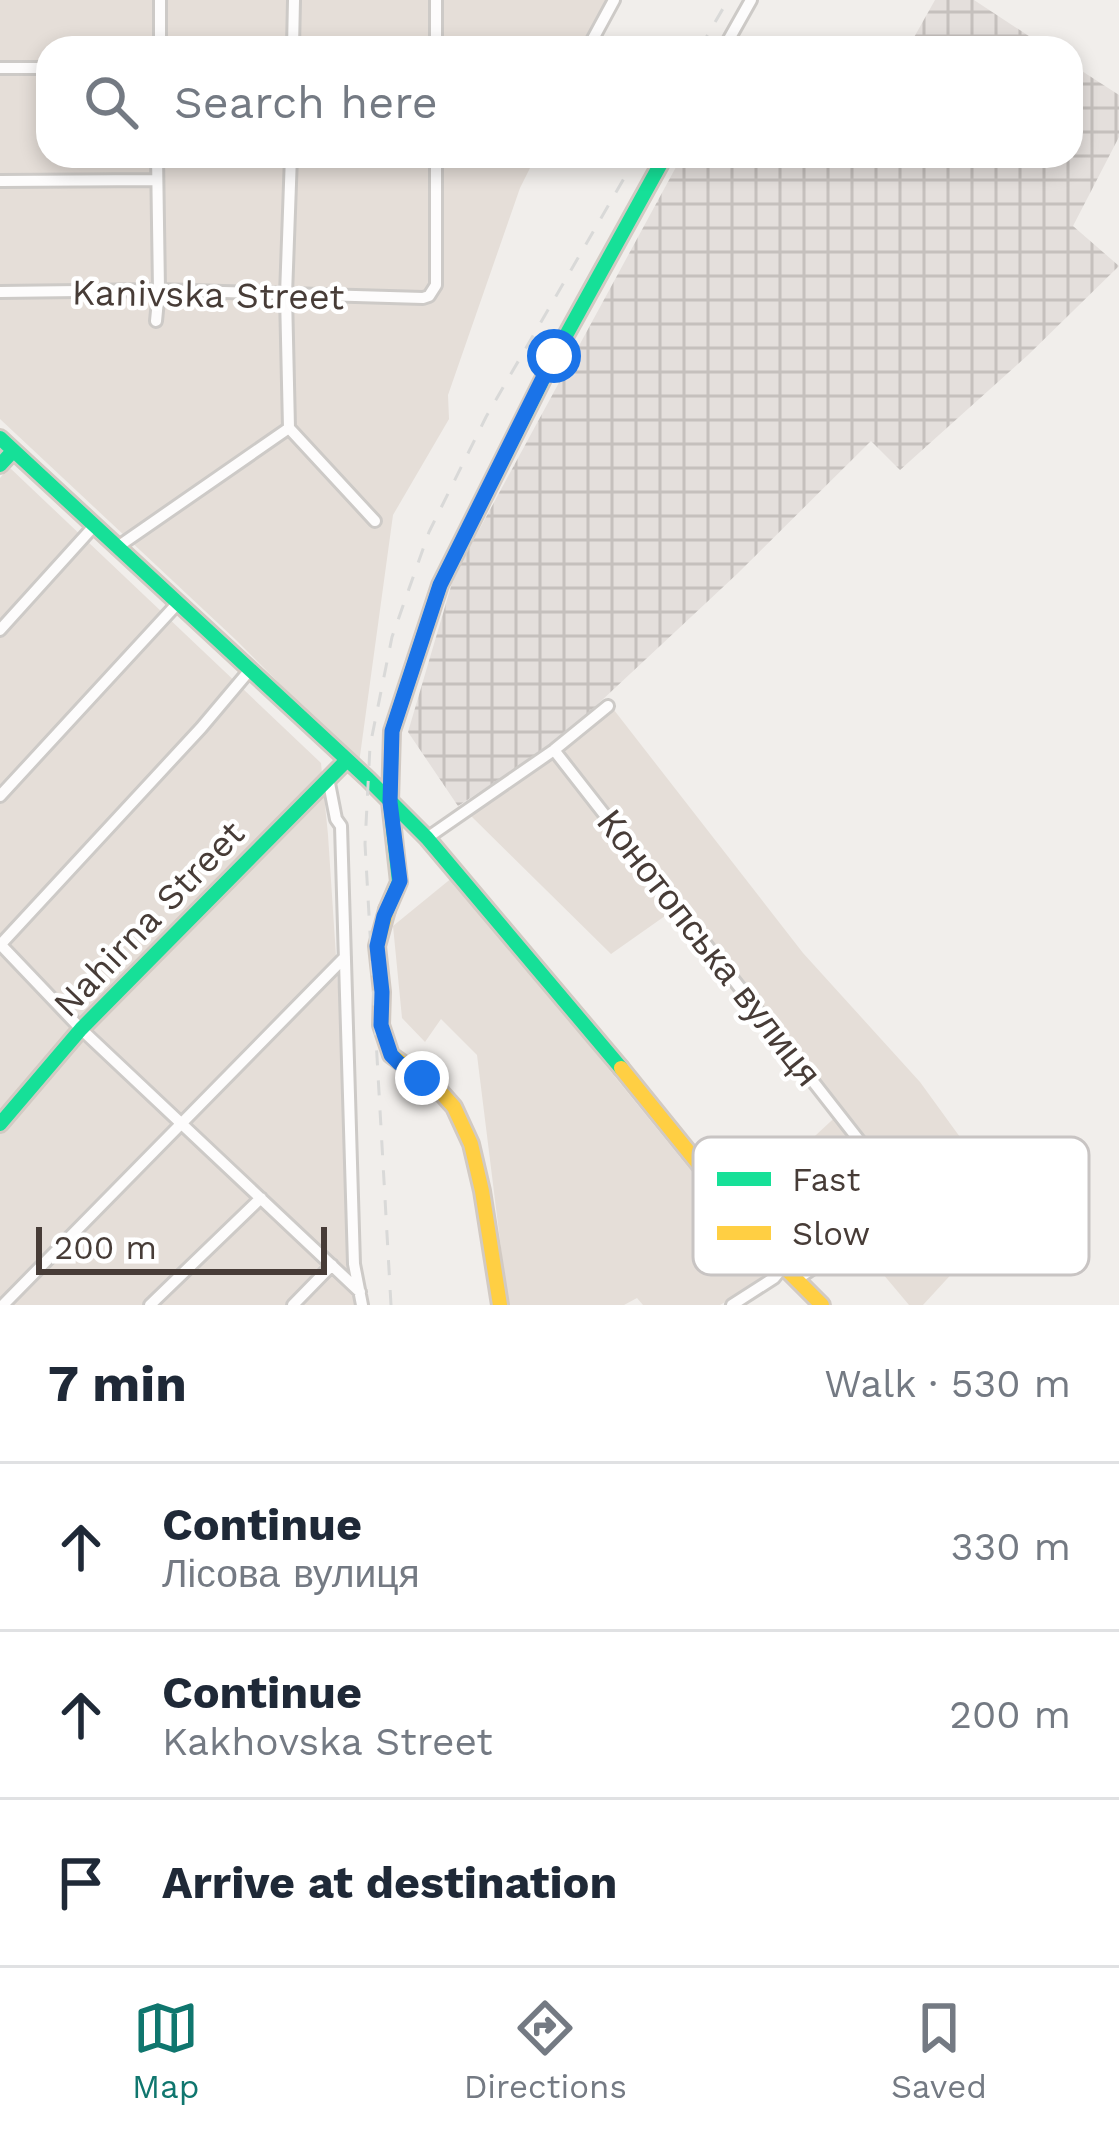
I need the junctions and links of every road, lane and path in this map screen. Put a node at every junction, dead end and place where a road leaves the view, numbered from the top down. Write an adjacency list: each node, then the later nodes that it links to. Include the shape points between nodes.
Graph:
1 (160, 0): 6 (street)
2 (293, 0): 7 (street)
3 (436, 0): 8 (street)
4 (614, 0): 9 (street)
5 (751, 0): 10 (street)
6 (160, 36)
7 (293, 36)
8 (436, 36)
9 (594, 36)
10 (731, 36)
11 (0, 68): 12 (street)
12 (36, 68)
13 (157, 168): 17 (street)
14 (291, 168): 21 (street)
15 (436, 168): 21 (street, Kanivska Street, via 436,286 429,296)
16 (658, 168): 38 (street, via 440,585 392,731)
17 (156, 181): 18 (street); 19 (street)
18 (0, 182)
19 (159, 290): 20 (street, Kanivska Street); 21 (street, Kanivska Street); 22 (street)
20 (0, 292)
21 (286, 295): 23 (street)
22 (156, 321)
23 (289, 428): 27 (street); 29 (street)
24 (0, 438): 25 (street)
25 (13, 451): 26 (street); 28 (street)
26 (0, 465)
27 (375, 521)
28 (94, 526): 29 (street); 31 (street)
29 (116, 548): 30 (street)
30 (177, 604): 32 (street); 37 (street)
31 (0, 630)
32 (249, 671): 35 (street); 40 (street)
33 (608, 706): 34 (street)
34 (554, 750): 39 (street); 45 (street, Конотопська вулиця)
35 (346, 761): 36 (street, Nahirna Street); 38 (street)
36 (328, 778): 41 (street, via 340,826); 42 (street, Nahirna Street)
37 (0, 796)
38 (390, 802): 39 (street); 57 (street, via 400,881 377,946 381,1025 391,1055 438,1089 471,1144)
39 (428, 838): 46 (street)
40 (0, 944): 42 (street)
41 (345, 957): 44 (street); 53 (street, via 354,1264)
42 (81, 1029): 43 (street, Nahirna Street); 44 (street)
43 (0, 1124)
44 (181, 1124): 47 (street); 54 (street)
45 (856, 1137)
46 (693, 1157)
47 (261, 1198): 48 (street); 55 (street)
48 (332, 1265): 53 (street); 56 (street)
49 (777, 1275): 58 (street)
50 (791, 1275): 52 (street)
51 (803, 1275): 52 (street, Конотопська вулиця)
52 (796, 1280): 59 (street)
53 (362, 1299)
54 (3, 1305)
55 (150, 1305)
56 (293, 1305)
57 (500, 1305)
58 (732, 1305)
59 (822, 1305)

